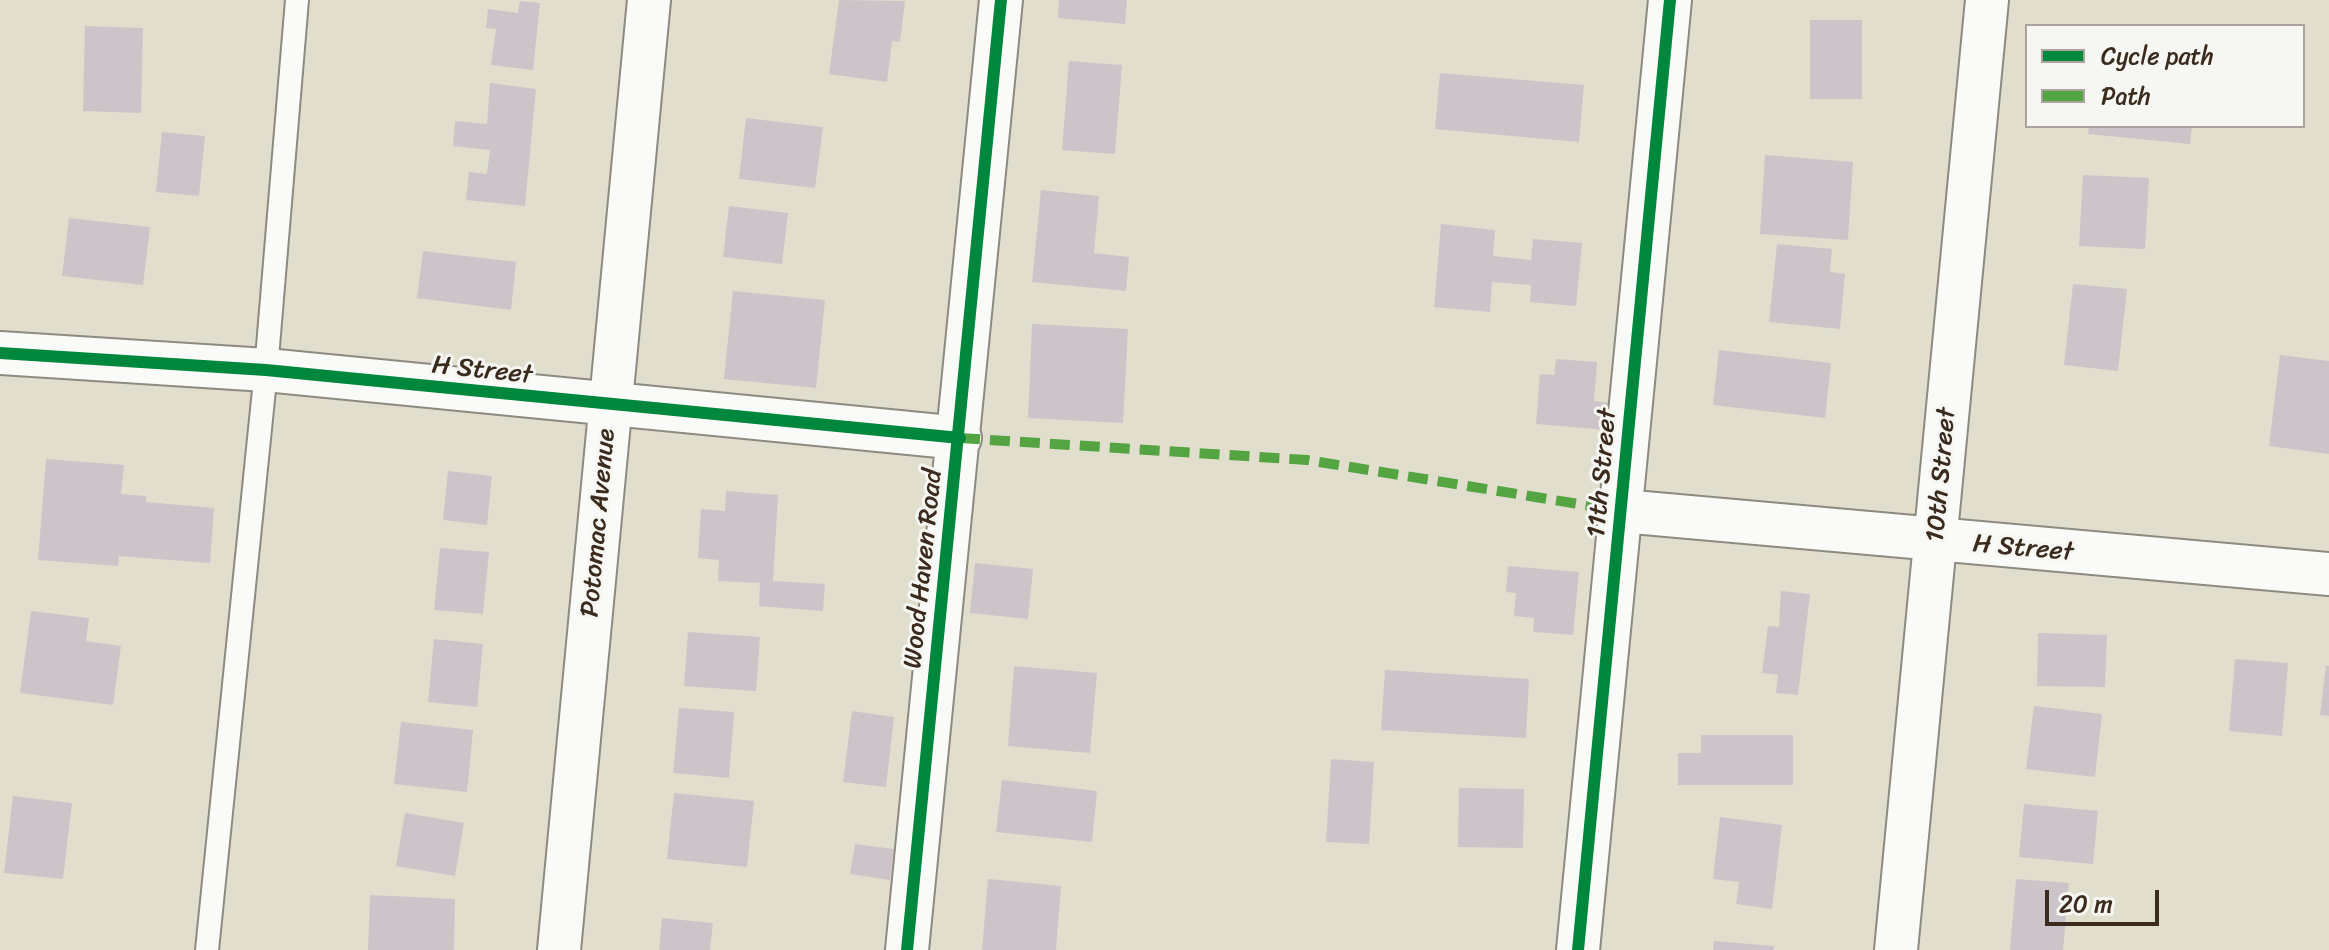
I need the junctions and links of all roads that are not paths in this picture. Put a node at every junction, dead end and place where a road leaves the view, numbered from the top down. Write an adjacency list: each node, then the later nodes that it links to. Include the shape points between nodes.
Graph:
1 (297, 0): 7 (lane)
2 (649, 0): 8 (street, Potomac Avenue)
3 (1001, 0): 9 (street, Wood Haven Road)
4 (1670, 0): 10 (street, 11th Street)
5 (1987, 0): 11 (street, 10th Street)
6 (0, 353): 7 (street, H Street)
7 (266, 370): 8 (street, H Street); 13 (lane)
8 (609, 406): 9 (street, H Street); 14 (street, Potomac Avenue)
9 (960, 438): 15 (street, Wood Haven Road)
10 (1622, 511): 11 (street, H Street); 16 (street, 11th Street)
11 (1936, 541): 12 (street, H Street); 17 (street, 10th Street)
12 (2329, 574)
13 (207, 950)
14 (559, 950)
15 (907, 950)
16 (1578, 950)
17 (1896, 950)

